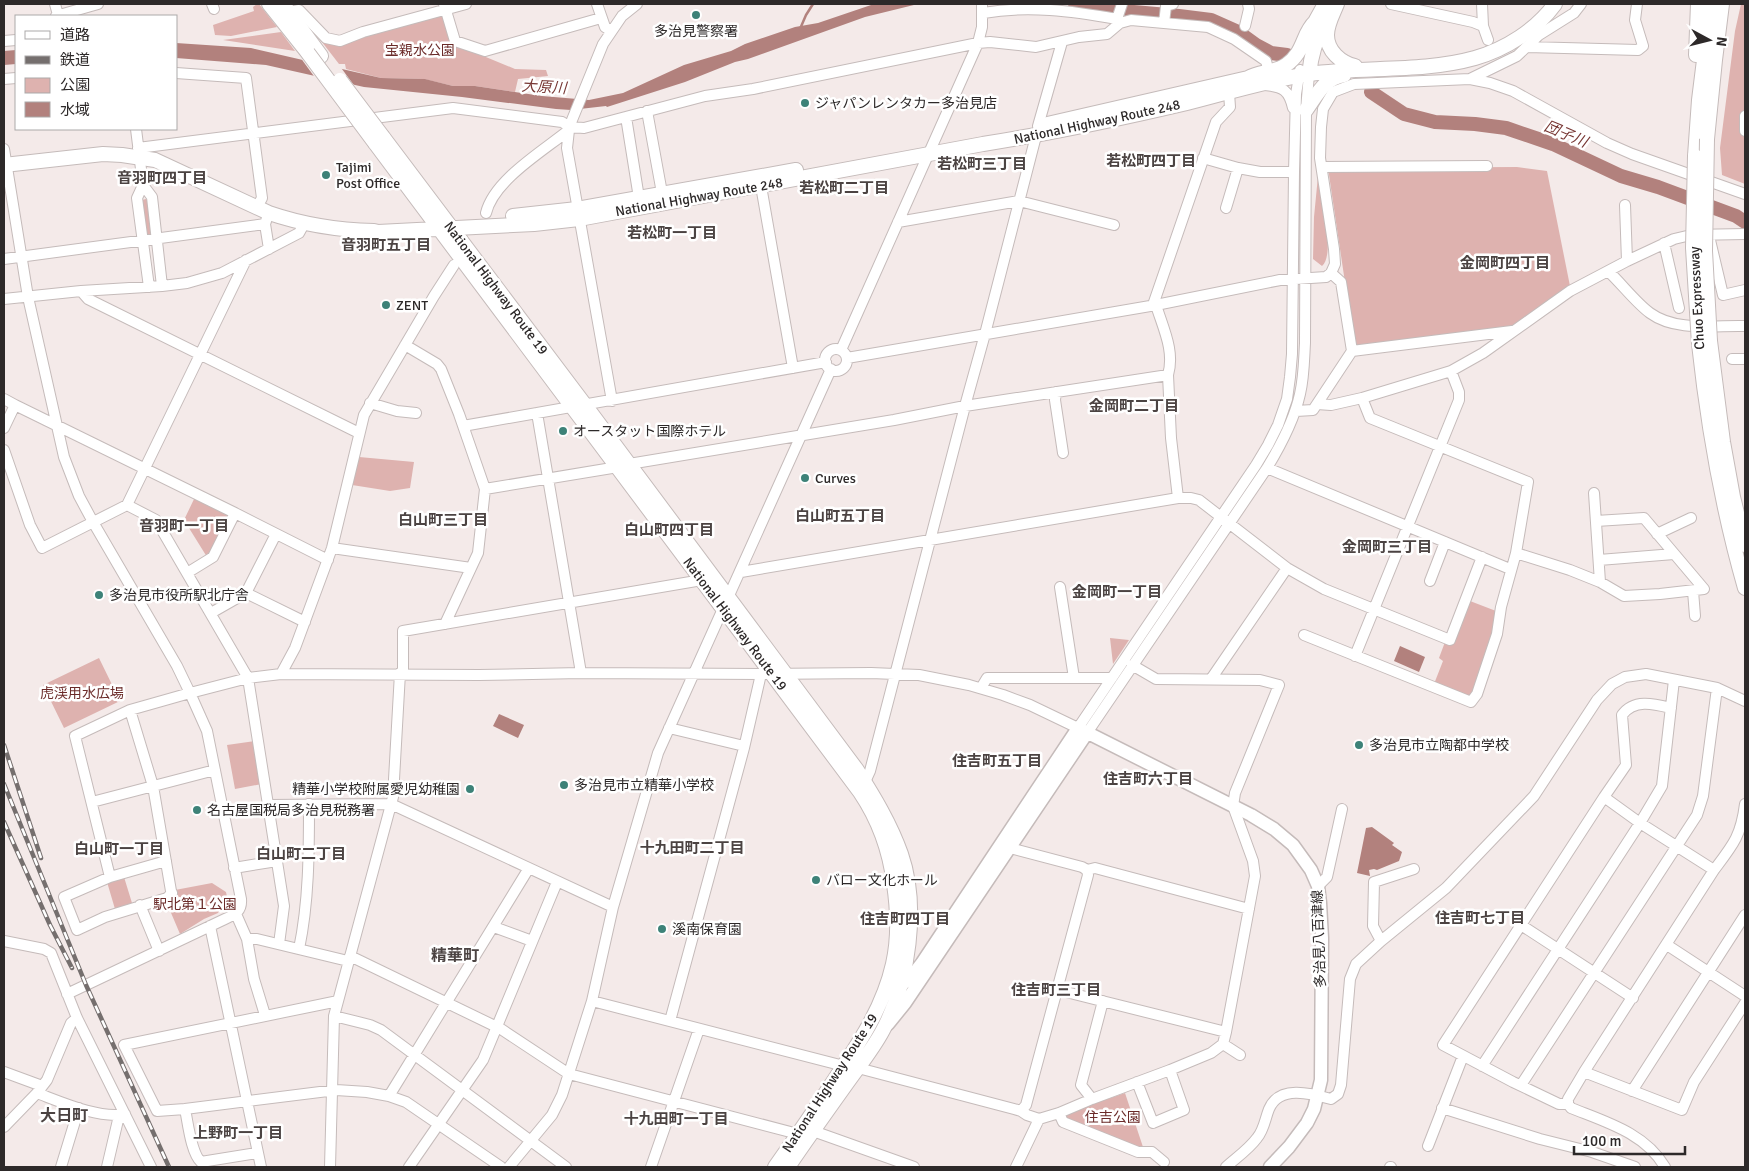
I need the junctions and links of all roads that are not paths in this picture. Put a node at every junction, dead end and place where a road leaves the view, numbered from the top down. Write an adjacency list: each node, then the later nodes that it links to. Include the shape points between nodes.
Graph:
1 (98, 4): 23 (street)
2 (269, 4): 35 (highway, National Highway Route 19)
3 (466, 4): 20 (street)
4 (597, 4): 24 (street)
5 (637, 4): 30 (street)
6 (1121, 4): 25 (street)
7 (1248, 4): 28 (street)
8 (1325, 4): 26 (highway)
9 (1335, 4): 36 (highway, via 1327,36 1329,44 1341,62); 38 (highway)
10 (1390, 4): 29 (street)
11 (1482, 4): 29 (street)
12 (1549, 4): 36 (highway, via 1518,32 1485,50 1419,63)
13 (1555, 4): 36 (highway, via 1533,27 1512,42 1476,58 1435,65)
14 (1581, 4): 34 (street, via 1574,13 1538,35)
15 (1637, 4): 34 (street, via 1635,20 1643,46 1638,50)
16 (1698, 4): 55 (highway, via 1693,120)
17 (1711, 4): 55 (highway, Chuo Expressway)
18 (1722, 4): 106 (highway, Chuo Expressway, bridge, via 1707,139)
19 (1170, 5): 27 (street)
20 (445, 7): 21 (street, via 340,42 326,38 299,10); 24 (street, via 456,41 485,51)
21 (285, 8): 35 (highway, National Highway Route 19)
22 (982, 8): 25 (street, via 1068,11); 32 (street)
23 (60, 15)
24 (601, 18): 30 (street)
25 (1119, 19): 27 (street); 33 (street, via 1107,34)
26 (1315, 22): 37 (highway, via 1295,57 1286,65); 38 (highway)
27 (1164, 23): 37 (street, via 1208,27 1222,33 1266,61)
28 (1244, 26)
29 (1483, 26): 31 (street)
30 (611, 31): 47 (street)
31 (1488, 40)
32 (978, 42): 33 (street, via 1036,47); 43 (street, via 705,96); 53 (street)
33 (1062, 42): 49 (street)
34 (1527, 47): 40 (street, via 1517,56)
35 (314, 55): 78 (highway, National Highway Route 19, bridge)
36 (1354, 69): 38 (highway, National Highway Route 248); 44 (highway, via 1350,74 1328,81)
37 (1268, 72): 41 (highway, via 1253,75)
38 (1304, 72): 41 (highway, National Highway Route 248, via 1254,78); 44 (street)
39 (178, 73): 51 (street, via 246,78)
40 (1470, 79): 59 (street, via 1354,84 1333,92 1323,109); 64 (street, via 1513,91 1632,154)
41 (1254, 82): 42 (highway, National Highway Route 248); 44 (street, via 1286,92); 49 (highway, National Highway Route 248)
42 (1229, 93): 49 (highway, National Highway Route 248, via 1118,120); 56 (street, via 1230,107 1216,122)
43 (647, 111): 46 (street); 65 (street)
44 (1301, 113): 61 (street); 93 (street)
45 (1745, 116): 50 (street)
46 (626, 117): 47 (street, via 584,128); 67 (street)
47 (570, 126): 51 (street, via 562,122 453,108); 71 (street, via 503,184); 72 (street, via 567,148)
48 (136, 130): 54 (street)
49 (1037, 131): 53 (highway, National Highway Route 248); 68 (street)
50 (1745, 131)
51 (254, 133): 54 (street); 73 (street)
52 (4, 149): 57 (street)
53 (931, 150): 63 (highway, National Highway Route 248); 65 (highway, National Highway Route 248); 74 (street)
54 (139, 152): 57 (highway, National Highway Route 248); 62 (street); 73 (highway, National Highway Route 248)
55 (1695, 156): 106 (highway, Chuo Expressway, bridge, via 1693,248)
56 (1203, 158): 60 (street); 101 (street)
57 (5, 165): 85 (street)
58 (1487, 166): 59 (street)
59 (1322, 167): 92 (street, via 1334,249 1335,264)
60 (1238, 168): 61 (street); 70 (street)
61 (1294, 172): 94 (street)
62 (143, 185): 81 (street, via 152,197); 82 (street, via 137,198)
63 (762, 186): 72 (highway, National Highway Route 248); 114 (street)
64 (1740, 190): 66 (street)
65 (662, 194): 67 (highway, National Highway Route 248)
66 (1745, 194)
67 (639, 198): 72 (highway, National Highway Route 248)
68 (1019, 201): 74 (street); 77 (street); 105 (street)
69 (1625, 205): 88 (street)
70 (1226, 208)
71 (486, 213)
72 (578, 214): 76 (highway, National Highway Route 248); 78 (highway, National Highway Route 248); 120 (street)
73 (264, 215): 75 (highway, National Highway Route 248); 81 (street); 84 (street)
74 (898, 222): 109 (street)
75 (304, 224): 78 (highway, National Highway Route 248, via 378,232); 84 (street, via 299,233)
76 (534, 224): 78 (highway, National Highway Route 248); 89 (highway, via 477,234 472,240 471,251)
77 (1114, 224)
78 (443, 226): 89 (highway, National Highway Route 19); 124 (highway, National Highway Route 19)
79 (1745, 234): 80 (street)
80 (1709, 235): 83 (street, via 1691,235); 97 (street, via 1723,295)
81 (156, 239): 82 (street); 95 (street)
82 (143, 240): 85 (street); 96 (street)
83 (1664, 243): 88 (street); 102 (street)
84 (269, 249): 87 (street)
85 (21, 257): 86 (street); 99 (street)
86 (4, 260)
87 (246, 260): 95 (street, via 222,273); 110 (street)
88 (1627, 261): 91 (street)
89 (478, 263): 124 (highway, National Highway Route 19)
90 (454, 265): 107 (street)
91 (1608, 271): 103 (street, via 1650,313 1667,321 1684,325); 104 (street, via 1570,291)
92 (1331, 273): 93 (street, via 1326,277); 108 (street, via 1342,282)
93 (1304, 279): 94 (street); 126 (street, via 1304,368)
94 (1292, 280): 101 (street); 147 (street, via 1292,354 1287,399 1268,445)
95 (162, 286): 96 (street)
96 (149, 287): 98 (street)
97 (1745, 290)
98 (81, 291): 99 (street); 110 (street, via 88,299)
99 (28, 297): 100 (street); 129 (street)
100 (4, 299)
101 (1154, 305): 105 (street); 116 (street, via 1170,346)
102 (1679, 308)
103 (1745, 326)
104 (1513, 330): 108 (street); 115 (street, via 1483,353)
105 (986, 334): 109 (street); 125 (street)
106 (1704, 342): 155 (highway, Chuo Expressway); 171 (highway, Chuo Expressway, via 1704,394 1722,500)
107 (405, 345): 121 (street); 130 (street, via 441,369)
108 (1352, 351): 123 (street)
109 (844, 354): 113 (street, via 835,349 828,352); 113 (street, via 847,363 843,369 836,371)
110 (201, 355): 132 (street); 138 (street)
111 (1732, 359): 112 (street)
112 (1745, 359)
113 (828, 366): 114 (street); 133 (street)
114 (792, 368): 120 (street)
115 (1451, 371): 118 (street); 134 (street, via 1459,400)
116 (1168, 375): 117 (street); 143 (street, via 1170,438)
117 (1056, 392): 125 (street); 136 (street)
118 (1362, 398): 123 (street, via 1331,405); 134 (street, via 1370,418)
119 (4, 399): 122 (street)
120 (612, 401): 124 (street)
121 (370, 403): 127 (street); 132 (street)
122 (15, 404): 129 (street); 131 (street)
123 (1317, 404): 126 (street, via 1313,410)
124 (579, 406): 128 (street); 137 (highway, National Highway Route 19)
125 (965, 406): 133 (street); 153 (street)
126 (1296, 411): 139 (street)
127 (416, 413)
128 (537, 413): 130 (street); 140 (street)
129 (56, 425): 138 (street); 149 (street, via 64,457)
130 (463, 426): 141 (street)
131 (4, 428)
132 (359, 433): 156 (street)
133 (802, 434): 137 (street); 165 (street)
134 (1440, 445): 150 (street); 157 (street, via 1528,482)
135 (4, 450): 149 (street, via 30,525 42,548)
136 (1063, 453)
137 (623, 465): 140 (street); 167 (highway, National Highway Route 19); 174 (highway, National Highway Route 19)
138 (145, 468): 144 (street); 145 (street)
139 (1267, 468): 147 (street); 150 (street)
140 (548, 479): 141 (street); 175 (street)
141 (485, 489): 162 (street, via 478,553)
142 (1594, 493): 148 (street)
143 (1178, 498): 147 (street, via 1199,500); 153 (street)
144 (127, 505): 149 (street); 166 (street, via 156,520)
145 (235, 513): 151 (street); 166 (street, via 213,557)
146 (1691, 518): 152 (street)
147 (1226, 520): 163 (street); 183 (street); 192 (street)
148 (1596, 521): 152 (street, via 1644,518); 161 (street)
149 (93, 522): 197 (street)
150 (1407, 526): 154 (street); 176 (street)
151 (276, 534): 160 (street); 173 (street)
152 (1657, 534): 158 (street)
153 (931, 540): 165 (street); 189 (street)
154 (1445, 542): 159 (street); 168 (street)
155 (1745, 545)
156 (332, 548): 160 (street); 162 (street)
157 (1516, 553): 164 (street); 169 (street)
158 (1674, 554): 161 (street); 172 (street, via 1704,589)
159 (1482, 557): 164 (street); 176 (street, via 1450,640)
160 (328, 560): 179 (street)
161 (1599, 560): 169 (street)
162 (471, 568): 180 (street)
163 (1287, 568): 176 (street, via 1324,589); 193 (street)
164 (1510, 569): 182 (street, via 1497,634 1477,694 1471,702)
165 (741, 572): 174 (street)
166 (188, 573): 177 (street)
167 (702, 580): 174 (highway, National Highway Route 19); 175 (street)
168 (1430, 581)
169 (1600, 582): 172 (street, via 1624,596)
170 (1060, 587): 191 (street)
171 (1745, 588)
172 (1693, 591): 178 (street)
173 (246, 593): 177 (street); 179 (street)
174 (726, 602): 187 (street); 188 (highway, National Highway Route 19)
175 (570, 603): 180 (street); 185 (street)
176 (1373, 609): 182 (street)
177 (211, 613): 190 (street)
178 (1695, 616)
179 (305, 622): 186 (street)
180 (445, 624): 184 (street, via 404,631)
181 (1304, 634): 182 (street)
182 (1355, 656)
183 (1132, 665): 193 (street, via 1156,679); 202 (street)
184 (402, 673): 185 (street); 186 (street); 210 (street)
185 (581, 673): 187 (street)
186 (281, 674): 190 (street)
187 (693, 674): 188 (street); 201 (street)
188 (773, 674): 189 (street); 203 (street); 205 (highway, National Highway Route 19); 260 (highway, National Highway Route 19, via 865,799 891,860 897,943 888,984)
189 (896, 674): 195 (street, via 950,680); 205 (street)
190 (248, 678): 197 (street); 212 (street)
191 (1074, 678): 192 (street); 195 (street, via 987,678)
192 (1112, 678): 202 (street)
193 (1212, 679): 213 (street, via 1260,680 1278,685)
194 (1674, 680): 196 (street); 199 (street); 240 (street, via 1646,674 1612,684 1597,700 1534,796 1446,888)
195 (981, 688): 202 (street, via 1030,705)
196 (1717, 688): 198 (street); 217 (street, via 1703,796 1696,815)
197 (190, 693): 200 (street); 204 (street, via 206,731)
198 (1745, 701)
199 (1671, 708): 207 (street, via 1643,702 1625,711 1622,715 1626,765); 215 (street, via 1662,786)
200 (130, 710): 206 (street); 208 (street, via 75,736)
201 (669, 728): 203 (street); 230 (street, via 658,753)
202 (1083, 731): 213 (main road, 多治見八百津線); 218 (main road); 249 (main road, via 922,963)
203 (744, 746): 263 (street)
204 (215, 770): 206 (street); 221 (street)
205 (865, 782): 249 (highway, National Highway Route 19, via 878,801 902,855 910,923)
206 (153, 786): 208 (street); 219 (street)
207 (1604, 797): 215 (street); 234 (street)
208 (92, 802): 226 (street)
209 (309, 804): 210 (street); 212 (street); 243 (street, via 306,898)
210 (391, 804): 222 (street); 246 (street)
211 (1745, 804): 216 (street)
212 (269, 805): 220 (street)
213 (1233, 806): 228 (main road, 多治見八百津線, via 1274,829 1293,845); 231 (street, via 1256,876)
214 (1342, 808): 228 (street, via 1327,878)
215 (1640, 822): 217 (street); 244 (street)
216 (1744, 825): 225 (street)
217 (1676, 845): 225 (street); 248 (street)
218 (1010, 848): 224 (street); 267 (main road)
219 (166, 861): 226 (street); 229 (street, via 172,892 166,898)
220 (277, 861): 221 (street); 241 (street, via 284,906)
221 (234, 868): 232 (street, via 242,905)
222 (529, 868): 227 (street); 236 (street)
223 (1414, 869): 240 (street, via 1374,882 1373,926)
224 (1087, 870): 231 (street, via 1095,868); 250 (street)
225 (1714, 870): 242 (street)
226 (110, 877): 229 (street, via 64,897 78,930)
227 (557, 882): 230 (street); 239 (street)
228 (1318, 886): 285 (main road, 多治見八百津線, via 1322,938 1321,1080)
229 (140, 905): 245 (street)
230 (614, 907): 255 (street)
231 (1249, 909): 268 (street)
232 (236, 914): 235 (street); 237 (street)
233 (1745, 915): 247 (street)
234 (1521, 925): 244 (street); 272 (street, via 1443,1045)
235 (210, 926): 245 (street); 264 (street)
236 (494, 926): 239 (street); 257 (street)
237 (247, 939): 241 (street); 259 (street)
238 (4, 941): 251 (street, via 51,953)
239 (532, 941): 265 (street)
240 (1381, 941): 285 (street, via 1356,964 1350,979 1338,1094 1331,1099)
241 (279, 944): 243 (street)
242 (1667, 945): 247 (street); 253 (street)
243 (299, 949): 246 (street)
244 (1556, 949): 248 (street); 273 (street)
245 (159, 951): 251 (street)
246 (349, 958): 254 (street); 257 (street)
247 (1708, 972): 252 (street); 284 (street)
248 (1594, 973): 253 (street); 280 (street)
249 (901, 985): 260 (main road); 267 (highway, National Highway Route 19)
250 (1058, 990): 256 (street); 294 (street, via 1026,1105)
251 (67, 994): 262 (street)
252 (1745, 996)
253 (1633, 998): 277 (street)
254 (338, 1001): 259 (street); 261 (street)
255 (592, 1001): 263 (street); 278 (street)
256 (1103, 1001): 268 (street); 287 (street, via 1082,1085)
257 (447, 1002): 265 (street); 270 (street)
258 (1745, 1003): 284 (street, via 1694,1082 1682,1110)
259 (265, 1015): 264 (street)
260 (874, 1015): 274 (highway, National Highway Route 19)
261 (334, 1016): 270 (street, via 381,1030); 283 (street)
262 (77, 1018): 281 (street, via 71,1023 47,1080); 296 (street)
263 (670, 1021): 266 (street)
264 (231, 1022): 288 (street); 293 (street, via 124,1045 157,1111)
265 (497, 1026): 278 (street); 282 (street, via 483,1060)
266 (699, 1029): 274 (street); 289 (street)
267 (883, 1031): 274 (highway, National Highway Route 19)
268 (1226, 1032): 269 (street)
269 (1222, 1044): 271 (street); 275 (street, via 1212,1052)
270 (415, 1055): 282 (street); 286 (street)
271 (1240, 1055)
272 (1463, 1056): 273 (street); 292 (street)
273 (1482, 1066): 280 (street)
274 (851, 1067): 294 (street); 300 (highway, National Highway Route 19); 301 (highway, National Highway Route 19)
275 (1170, 1070): 279 (street); 279 (street, via 1184,1110 1153,1124)
276 (4, 1072): 281 (street)
277 (1584, 1072): 284 (street); 290 (street)
278 (569, 1074): 289 (street); 302 (street, via 552,1114)
279 (1137, 1082): 287 (street)
280 (1521, 1085): 290 (street, via 1559,1104)
281 (39, 1089): 291 (street); 299 (street)
282 (462, 1089): 298 (street); 302 (street)
283 (332, 1091): 286 (street, via 351,1090); 288 (street); 310 (street)
284 (1632, 1091)
285 (1317, 1095): 320 (street, via 1289,1092 1275,1099 1257,1138); 321 (main road, 多治見八百津線, via 1307,1123)
286 (389, 1096): 298 (street, via 406,1102)
287 (1092, 1099): 295 (street)
288 (246, 1101): 293 (street); 304 (street)
289 (674, 1101): 301 (street); 315 (street)
290 (1568, 1104): 323 (street, via 1641,1139)
291 (79, 1108): 296 (street, via 114,1116); 306 (street)
292 (1442, 1108): 303 (street); 322 (street)
293 (185, 1109): 304 (street, via 189,1132 202,1162)
294 (1021, 1111): 297 (street)
295 (1059, 1113): 297 (street); 305 (street, via 1063,1122 1138,1152 1152,1152)
296 (125, 1114): 307 (street, via 118,1120); 308 (street)
297 (1039, 1119): 319 (street)
298 (438, 1124): 311 (street); 312 (street)
299 (4, 1127)
300 (813, 1131): 317 (highway, National Highway Route 19); 318 (street)
301 (798, 1134): 316 (highway, National Highway Route 19)
302 (530, 1140): 313 (street); 314 (street)
303 (1428, 1146)
304 (258, 1153): 309 (street)
305 (1164, 1162)
306 (60, 1167)
307 (107, 1167)
308 (151, 1167)
309 (261, 1167)
310 (330, 1167)
311 (409, 1167)
312 (501, 1167)
313 (509, 1167)
314 (566, 1167)
315 (651, 1167)
316 (775, 1167)
317 (788, 1167)
318 (914, 1167)
319 (1016, 1167)
320 (1226, 1167)
321 (1270, 1167)
322 (1634, 1167)
323 (1665, 1167)

